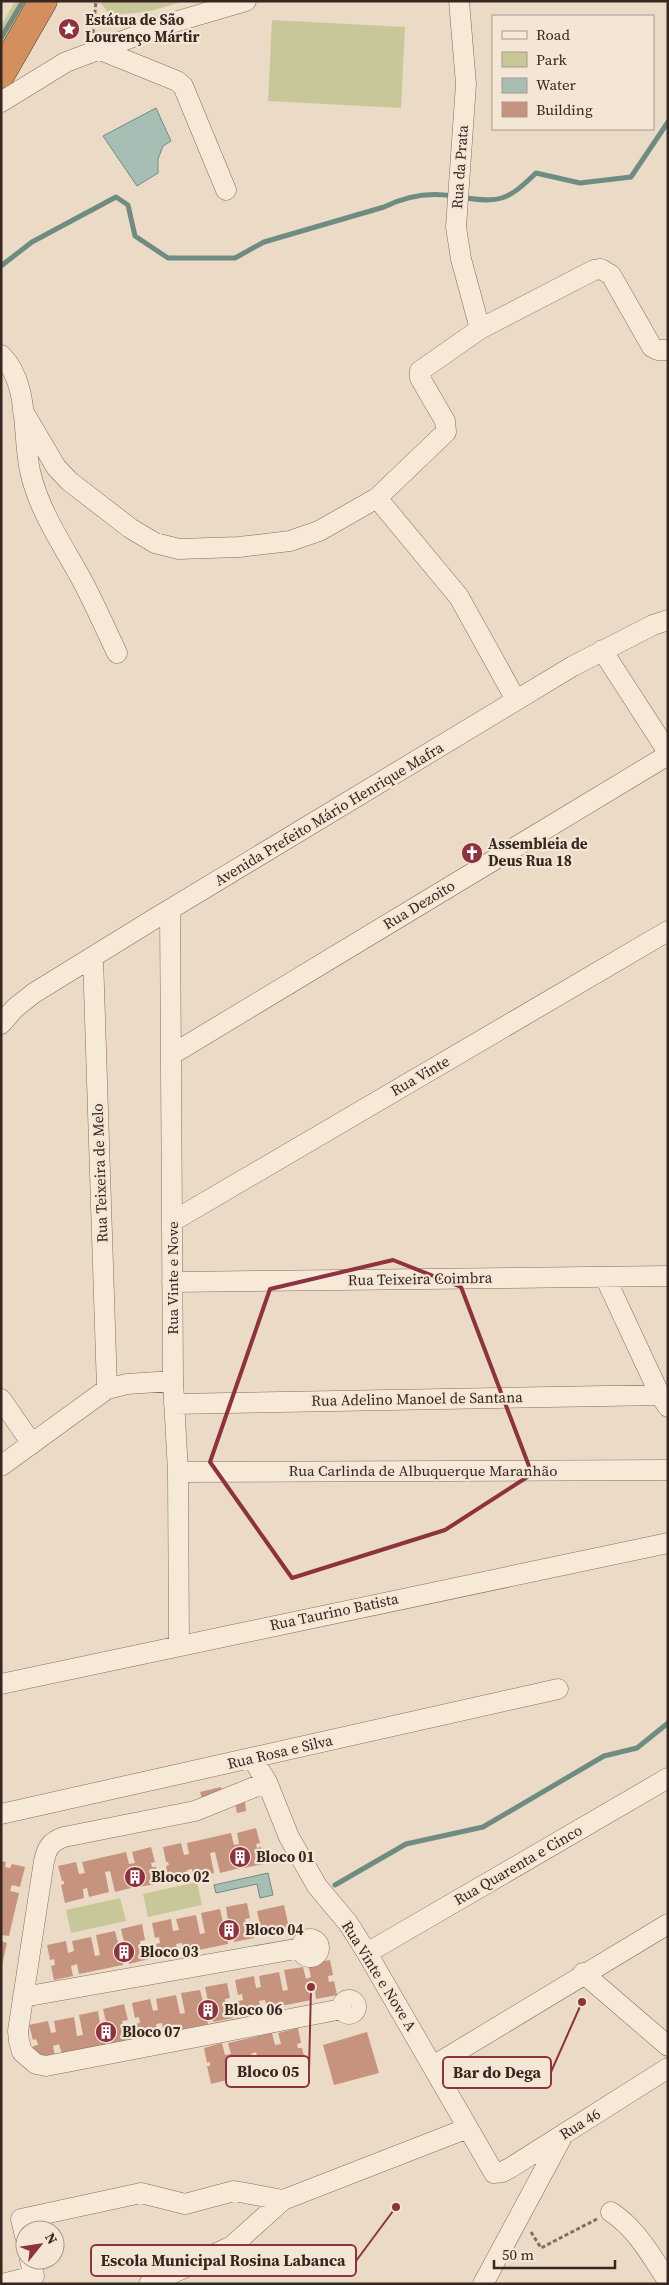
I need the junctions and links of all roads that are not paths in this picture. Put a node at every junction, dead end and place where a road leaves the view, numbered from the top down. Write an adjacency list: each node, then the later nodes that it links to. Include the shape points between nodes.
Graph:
1 (43, 1): 5 (highway)
2 (246, 1): 4 (street)
3 (459, 1): 8 (street, Rua da Prata, via 466,84 456,227)
4 (98, 49): 6 (street, via 66,62); 7 (street, via 183,86)
5 (1, 74)
6 (1, 102)
7 (226, 190)
8 (480, 330): 9 (street, via 594,270 605,270 611,275 652,347); 12 (street, via 423,368 419,374 445,421 446,432)
9 (668, 350)
10 (1, 355): 11 (street, via 13,370)
11 (23, 411): 12 (street, via 56,466 69,481 130,528 155,543 179,549 290,541 319,531); 15 (street, via 30,472 40,499)
12 (376, 498): 16 (street, via 459,597)
13 (668, 620): 14 (street, Avenida Prefeito Mário Henrique Mafra)
14 (602, 650): 16 (street, Avenida Prefeito Mário Henrique Mafra); 17 (street)
15 (117, 653)
16 (516, 700): 18 (street, Avenida Prefeito Mário Henrique Mafra)
17 (668, 753): 22 (street, Rua Dezoito)
18 (170, 910): 20 (street, Avenida Prefeito Mário Henrique Mafra); 22 (street, Rua Vinte e Nove)
19 (668, 931): 23 (street, Rua Vinte)
20 (94, 957): 21 (street, Avenida Prefeito Mário Henrique Mafra, via 34,992); 28 (street, Rua Teixeira de Melo)
21 (1, 1024)
22 (171, 1055): 23 (street, Rua Vinte e Nove)
23 (173, 1222): 26 (street, Rua Vinte e Nove)
24 (668, 1276): 25 (street, Rua Teixeira Coimbra)
25 (605, 1278): 26 (street, Rua Teixeira Coimbra); 30 (street)
26 (172, 1282): 27 (street, Rua Vinte e Nove)
27 (173, 1381): 28 (street, via 127,1384); 31 (street, Rua Vinte e Nove)
28 (107, 1389): 32 (street)
29 (1, 1399): 32 (street)
30 (664, 1401): 31 (street, Rua Adelino Manoel de Santana)
31 (174, 1404): 35 (street, Rua Vinte e Nove)
32 (32, 1444): 33 (street)
33 (1, 1466)
34 (668, 1470): 35 (street, Rua Carlinda de Albuquerque Maranhão)
35 (178, 1472): 37 (street, Rua Vinte e Nove)
36 (668, 1543): 37 (street, Rua Taurino Batista)
37 (179, 1646): 38 (street, Rua Taurino Batista)
38 (1, 1684)
39 (558, 1689): 40 (street, Rua Rosa e Silva)
40 (252, 1758): 42 (street, Rua Vinte e Nove A); 43 (street, Rua Rosa e Silva)
41 (668, 1778): 46 (street, Rua Quarenta e Cinco)
42 (267, 1782): 46 (street, Rua Vinte e Nove A, via 288,1837 317,1886 348,1923); 48 (street, via 195,1811 64,1837 52,1843 47,1848 44,1861)
43 (1, 1814)
44 (668, 1924): 47 (street)
45 (301, 1948): 48 (street)
46 (367, 1953): 51 (street, Rua Vinte e Nove A)
47 (584, 1974): 50 (street); 51 (street)
48 (23, 1997): 49 (street, via 19,2041 22,2052 31,2061 46,2066)
49 (342, 2009)
50 (668, 2046)
51 (434, 2066): 53 (street, Rua Vinte e Nove A)
52 (668, 2068): 54 (street, Rua 46)
53 (468, 2128): 55 (street, Rua Vinte e Nove A); 56 (street)
54 (564, 2134): 55 (street, Rua 46, via 502,2172); 63 (street)
55 (491, 2170)
56 (283, 2200): 58 (street, via 234,2191 185,2204 142,2193); 62 (street, via 232,2246)
57 (611, 2212): 60 (street, via 637,2234)
58 (21, 2220)
59 (32, 2270): 61 (street, via 34,2276)
60 (668, 2281)
61 (2, 2284)
62 (149, 2284)
63 (483, 2284)

